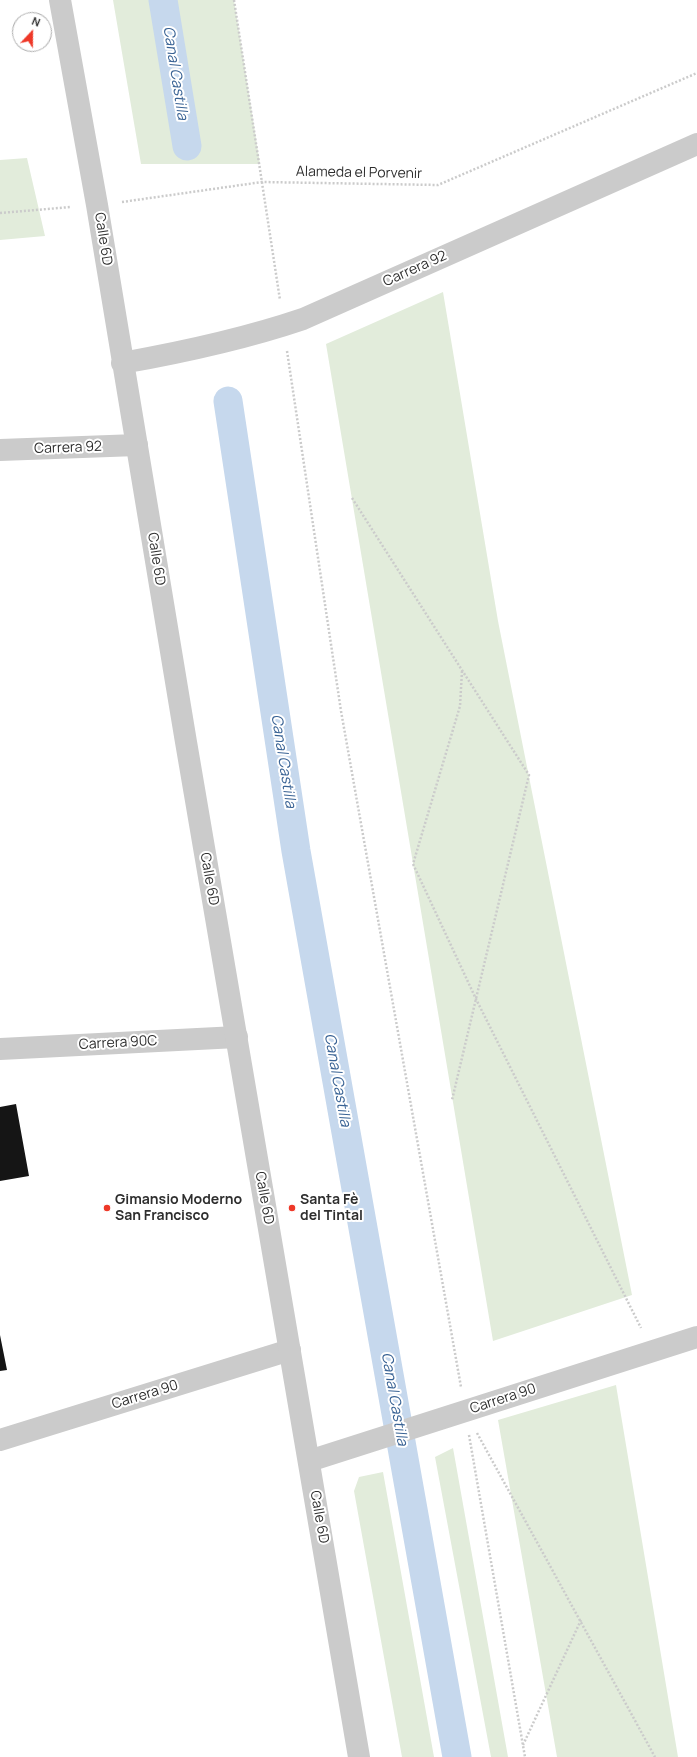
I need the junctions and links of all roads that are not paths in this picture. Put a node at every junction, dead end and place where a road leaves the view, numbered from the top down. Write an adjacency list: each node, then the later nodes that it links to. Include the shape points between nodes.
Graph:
1 (60, 0): 3 (street, Calle 6D)
2 (697, 144): 3 (street, Carrera 92, via 302,318 199,349)
3 (122, 363): 4 (street, Calle 6D)
4 (137, 445): 5 (street, Carrera 92); 6 (street, Calle 6D)
5 (0, 450)
6 (237, 1037): 7 (street, Carrera 90C); 9 (street, Calle 6D)
7 (0, 1049)
8 (697, 1337): 11 (street, Carrera 90)
9 (290, 1350): 10 (street, Carrera 90); 11 (street, Calle 6D)
10 (0, 1440)
11 (309, 1461): 12 (street, Calle 6D)
12 (359, 1757)

